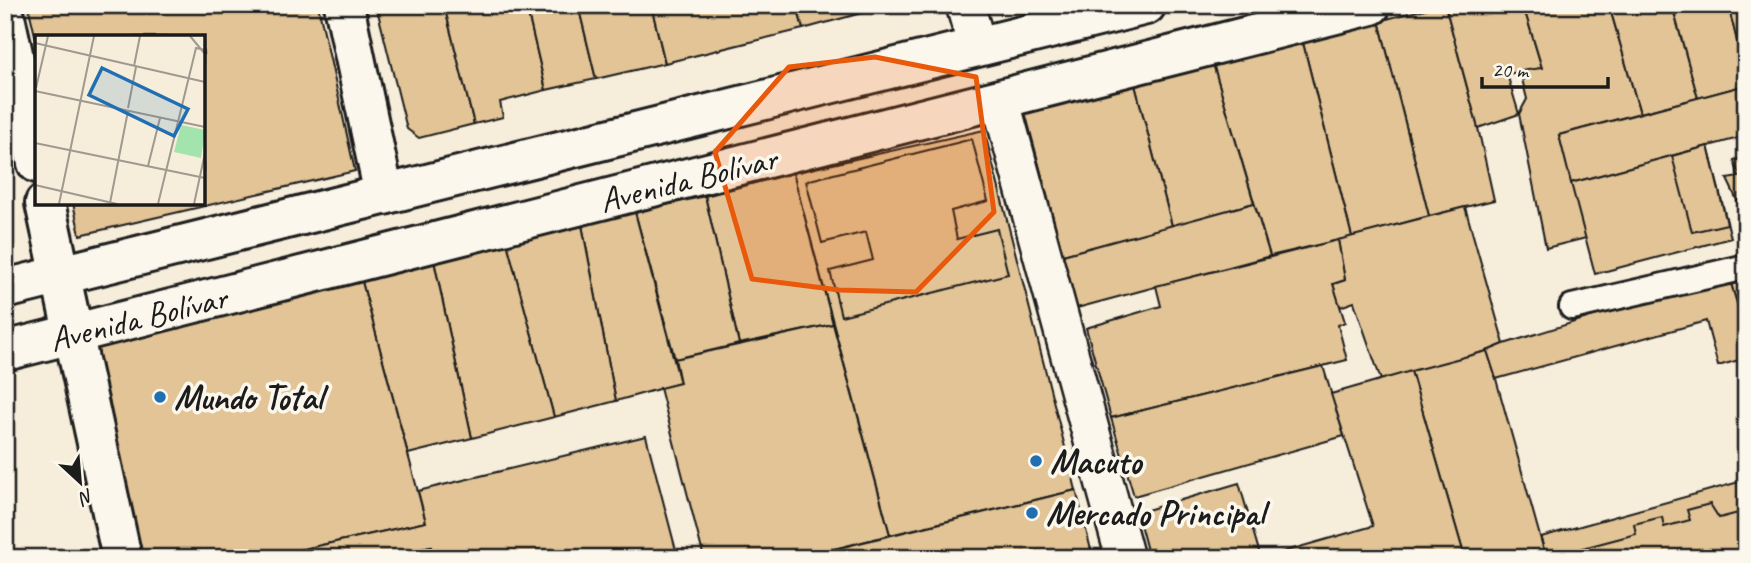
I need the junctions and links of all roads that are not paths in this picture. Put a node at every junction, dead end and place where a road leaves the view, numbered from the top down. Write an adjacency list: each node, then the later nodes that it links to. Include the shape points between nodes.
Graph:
1 (344, 5): 9 (main road)
2 (965, 5): 6 (street)
3 (1146, 5): 6 (main road, Avenida Bolívar)
4 (1371, 5): 7 (main road, Avenida Bolívar)
5 (5, 17): 8 (main road)
6 (977, 46): 9 (main road, Avenida Bolívar)
7 (1000, 99): 15 (main road, Avenida Bolívar); 18 (street)
8 (35, 154)
9 (384, 195): 12 (main road, Avenida Bolívar)
10 (46, 205): 12 (main road)
11 (1746, 267): 14 (lane)
12 (61, 275): 13 (main road, Avenida Bolívar); 15 (main road)
13 (5, 289)
14 (1572, 307)
15 (74, 335): 16 (main road, Avenida Bolívar); 17 (main road)
16 (5, 352)
17 (122, 558)
18 (1125, 558)

